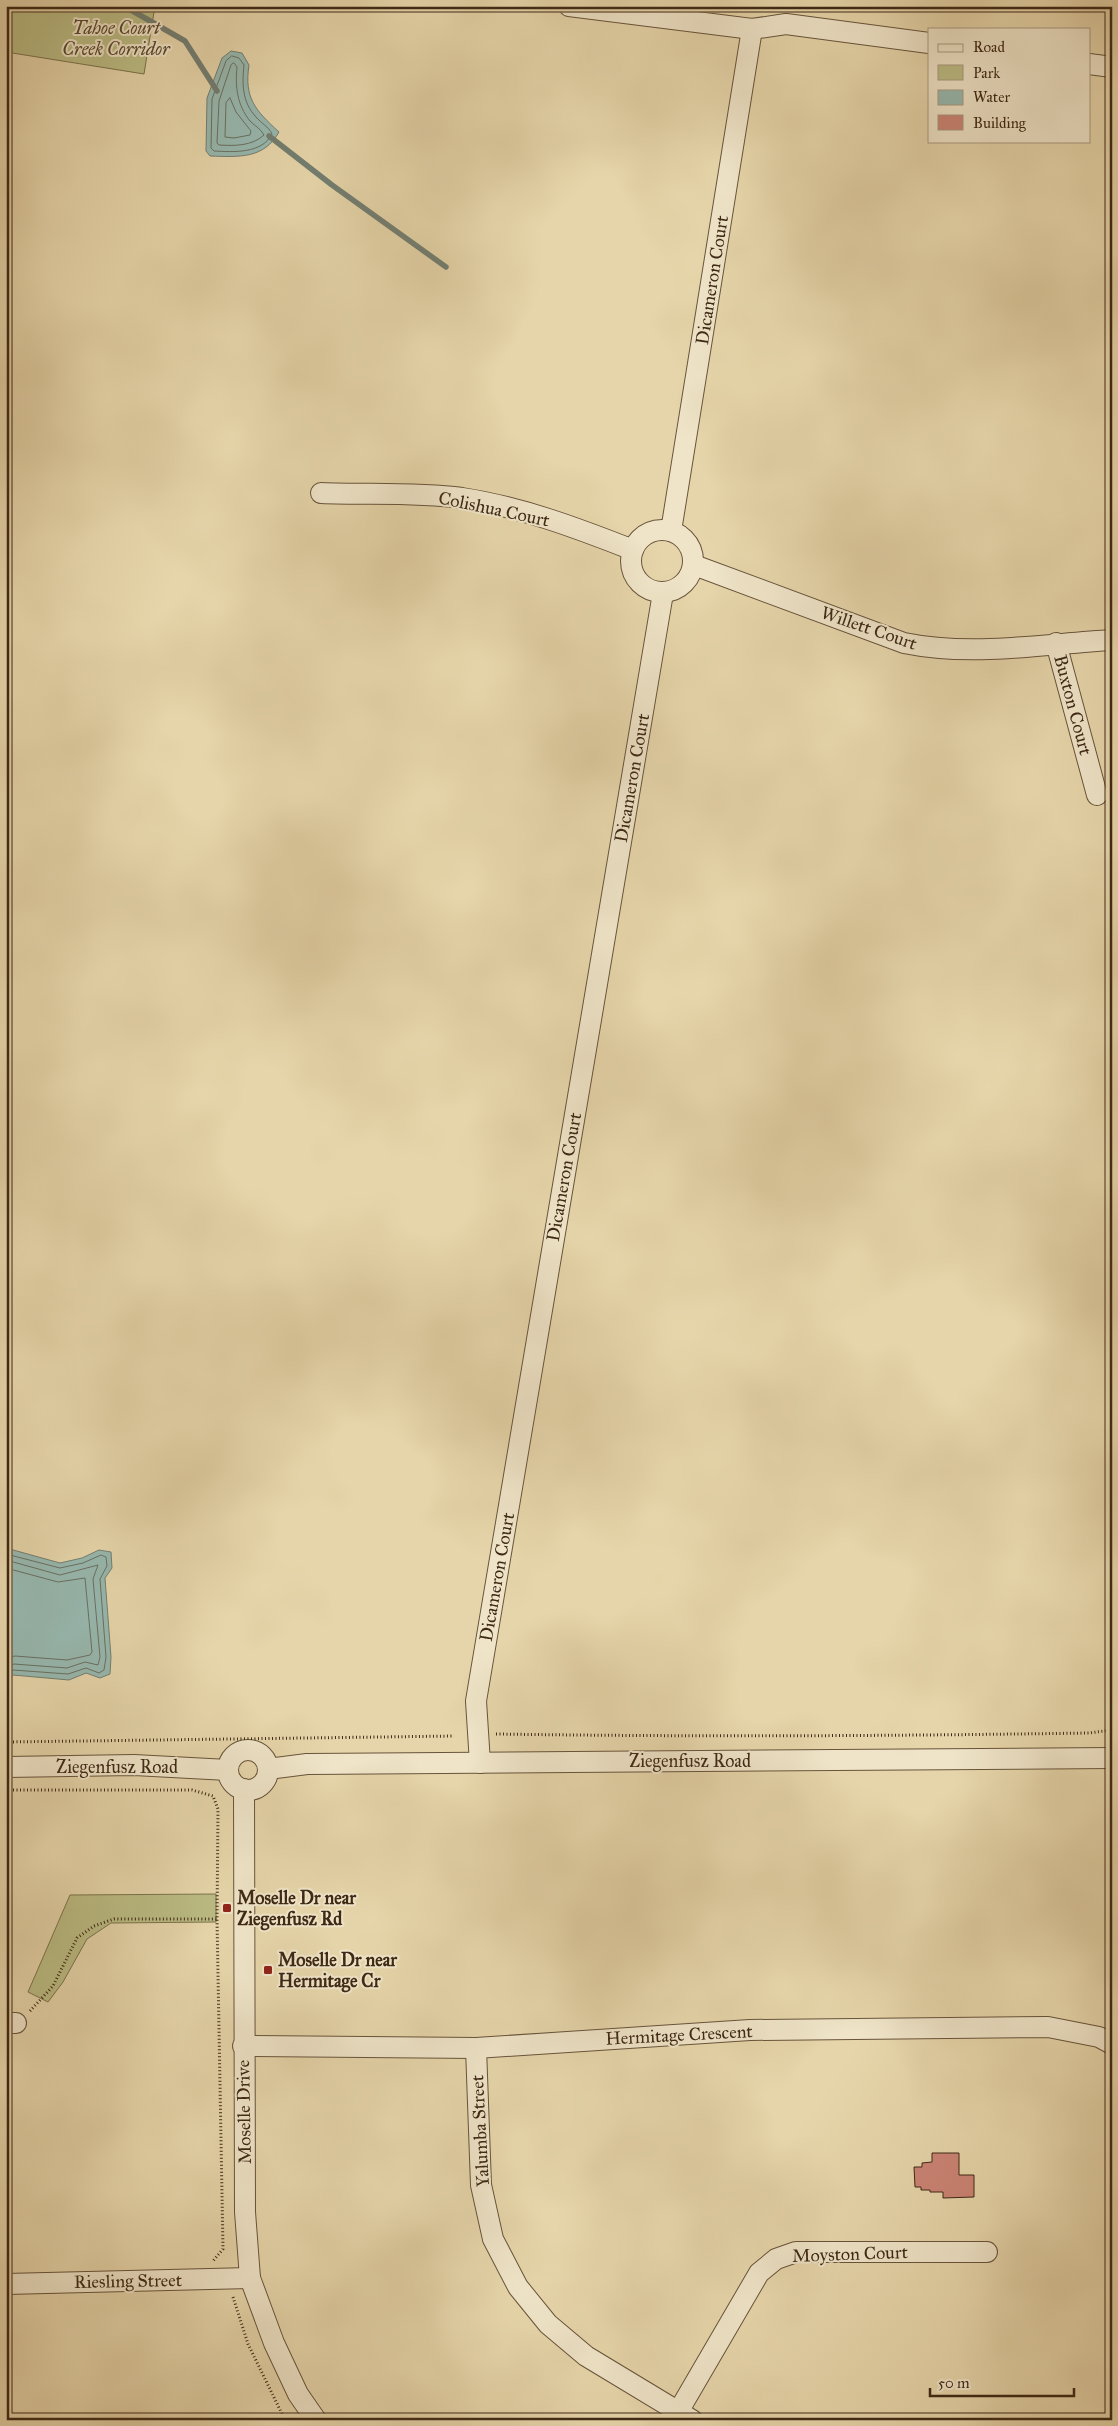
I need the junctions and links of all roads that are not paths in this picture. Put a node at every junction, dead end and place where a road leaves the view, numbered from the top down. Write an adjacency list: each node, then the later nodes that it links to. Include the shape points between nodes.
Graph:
1 (569, 6): 2 (street)
2 (752, 29): 3 (street, via 786,24); 7 (street, Dicameron Court)
3 (928, 43)
4 (1090, 64): 5 (street)
5 (1112, 67)
6 (321, 492): 8 (street, Colishua Court, via 462,498 534,514)
7 (671, 531): 8 (street, via 645,535); 9 (street, via 686,540 694,556)
8 (633, 550): 10 (street, via 634,576 646,588)
9 (694, 565): 10 (street, via 684,584); 12 (street, Willett Court, via 904,643 934,649 967,650)
10 (663, 593): 15 (street, Dicameron Court, via 476,1701)
11 (1112, 640): 12 (street, Willett Court)
12 (1056, 644): 13 (street, Buxton Court)
13 (1097, 796)
14 (1112, 1758): 15 (street, Ziegenfusz Road)
15 (480, 1763): 18 (street, Ziegenfusz Road, via 307,1764)
16 (6, 1767): 17 (street, Ziegenfusz Road, via 134,1765)
17 (228, 1770): 18 (street, via 235,1754 248,1750 264,1756); 19 (street, via 232,1782)
18 (268, 1770): 19 (street, via 264,1782 258,1787)
19 (244, 1789): 21 (street, Moselle Drive)
20 (1112, 2044): 22 (street, Hermitage Crescent, via 1048,2027 750,2030)
21 (243, 2046): 22 (street, Hermitage Crescent); 24 (street, Moselle Drive, via 245,2212)
22 (476, 2048): 26 (street, Yalumba Street, via 481,2184 493,2239 518,2287 548,2324 586,2356)
23 (987, 2252): 26 (street, Moyston Court, via 796,2252 776,2259 759,2273)
24 (250, 2278): 25 (street, Riesling Street, via 218,2285); 27 (street, Moselle Drive, via 274,2343 298,2394)
25 (6, 2284)
26 (685, 2416)
27 (316, 2420)

